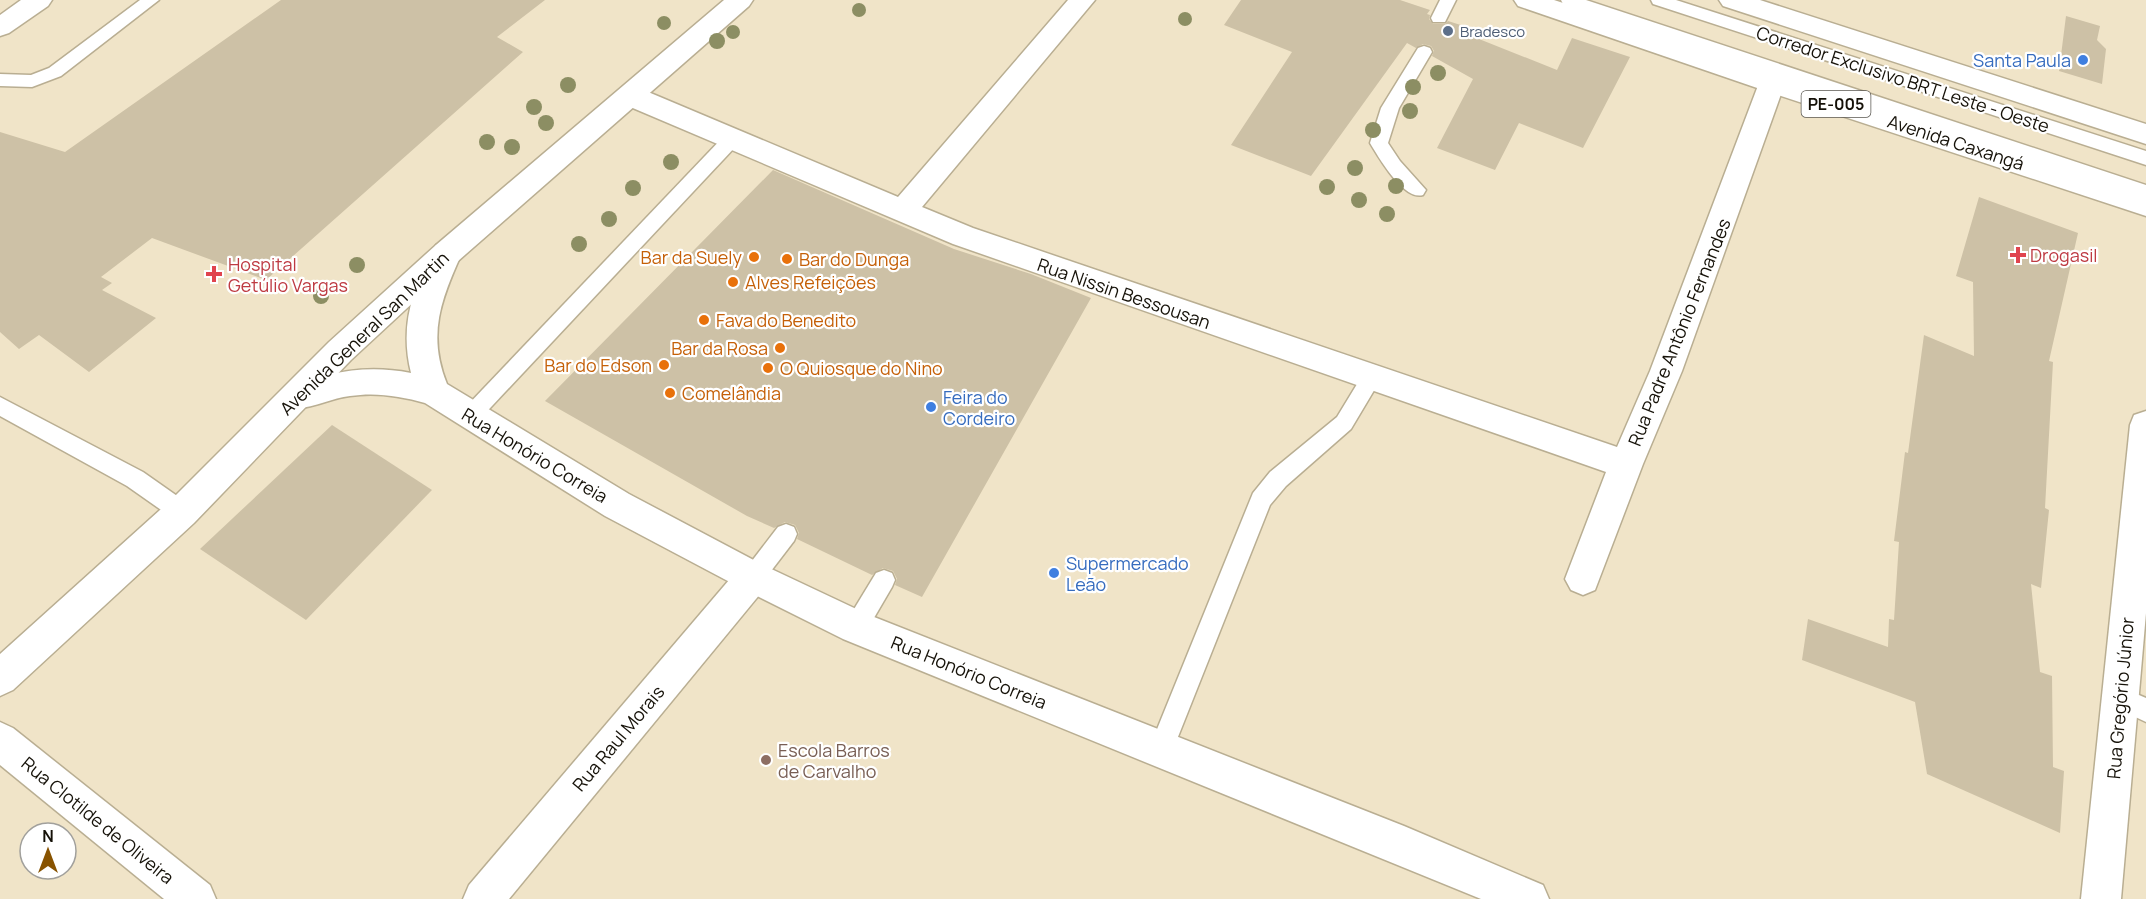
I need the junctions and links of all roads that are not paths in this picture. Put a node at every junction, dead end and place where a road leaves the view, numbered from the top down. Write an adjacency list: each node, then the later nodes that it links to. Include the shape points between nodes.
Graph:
1 (151, 0): 13 (lane, via 55,72 32,81)
2 (740, 0): 15 (main road, Avenida General San Martin)
3 (1082, 0): 22 (main road)
4 (1448, 0): 10 (lane)
5 (1527, 0): 14 (main road, Avenida Caxangá / PE-005)
6 (1569, 0): 20 (lane, Corredor Exclusivo BRT Leste - Oeste)
7 (1659, 0): 18 (lane, Corredor Exclusivo BRT Leste - Oeste)
8 (1732, 0): 16 (main road)
9 (31, 2): 11 (main road)
10 (1439, 18)
11 (0, 27)
12 (1424, 52): 19 (lane, via 1390,108 1379,143)
13 (0, 80)
14 (1772, 83): 21 (main road, Avenida Caxangá / PE-005); 30 (main road, Rua Padre Antônio Fernandes, via 1666,371)
15 (631, 96): 17 (main road, Rua Nissin Bessousan); 23 (main road, Avenida General San Martin)
16 (2146, 134)
17 (732, 139): 22 (main road, Rua Nissin Bessousan); 28 (lane)
18 (2146, 158)
19 (1417, 190)
20 (2146, 192)
21 (2146, 205)
22 (903, 210): 24 (main road, Rua Nissin Bessousan, via 1052,276)
23 (447, 253): 25 (main road, via 428,293 421,328 423,369); 26 (main road, Avenida General San Martin, via 340,351)
24 (1372, 377): 30 (main road, Rua Nissin Bessousan); 40 (lane, via 1344,423 1278,479 1261,500)
25 (435, 393): 26 (main road, Rua Honório Correia, via 387,382 355,381 326,385); 28 (main road, Rua Honório Correia)
26 (297, 397): 31 (main road, Avenida General San Martin)
27 (0, 406): 31 (lane, via 135,479)
28 (470, 416): 33 (main road, Rua Honório Correia, via 616,504)
29 (2146, 425): 38 (main road, Rua Gregório Júnior)
30 (1626, 465): 34 (main road, Rua Padre Antônio Fernandes)
31 (182, 512): 37 (main road, Avenida General San Martin)
32 (786, 534): 33 (lane)
33 (753, 577): 36 (main road, Rua Honório Correia); 42 (main road, Rua Raul Morais)
34 (1583, 579)
35 (884, 580): 36 (lane)
36 (856, 627): 40 (main road, Rua Honório Correia)
37 (0, 678)
38 (2133, 704): 44 (main road, Rua Gregório Júnior)
39 (0, 741): 41 (main road, Rua Clotilde de Oliveira)
40 (1161, 749): 43 (main road, Rua Honório Correia)
41 (196, 899)
42 (483, 899)
43 (1529, 899)
44 (2101, 899)

